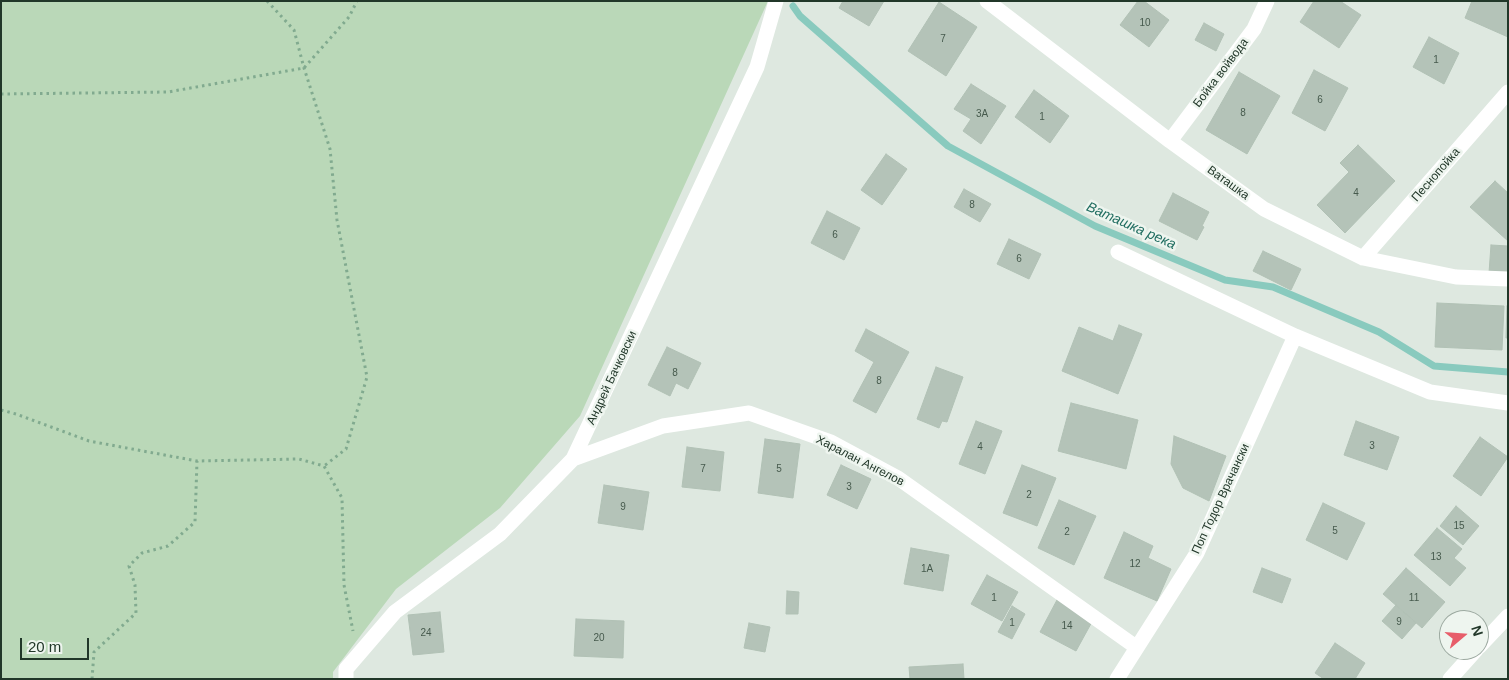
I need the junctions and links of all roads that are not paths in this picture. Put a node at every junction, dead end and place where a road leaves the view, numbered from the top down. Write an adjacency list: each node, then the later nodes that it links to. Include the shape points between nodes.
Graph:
1 (776, 1): 11 (street, Андрей Бачковски, via 757,67)
2 (986, 1): 5 (street, Ваташка)
3 (1267, 1): 5 (street, Бойка войвода, via 1254,30)
4 (1508, 92): 7 (street, Песнопойка)
5 (1170, 141): 7 (street, Ваташка, via 1264,209)
6 (1118, 252): 9 (street)
7 (1363, 258): 8 (street, Ваташка, via 1456,277)
8 (1508, 279)
9 (1295, 336): 10 (street, via 1430,392); 14 (street, Поп Тодор Врачански, via 1197,553)
10 (1508, 403)
11 (574, 459): 14 (street, Харалан Ангелов, via 663,426 749,413 831,442 898,478); 16 (street, Андрей Бачковски, via 500,534 395,612 346,669)
12 (1508, 616): 13 (street)
13 (1489, 636)
14 (1136, 647): 17 (street, Поп Тодор Врачански)
15 (1467, 660): 18 (street)
16 (346, 679)
17 (1117, 679)
18 (1450, 679)

